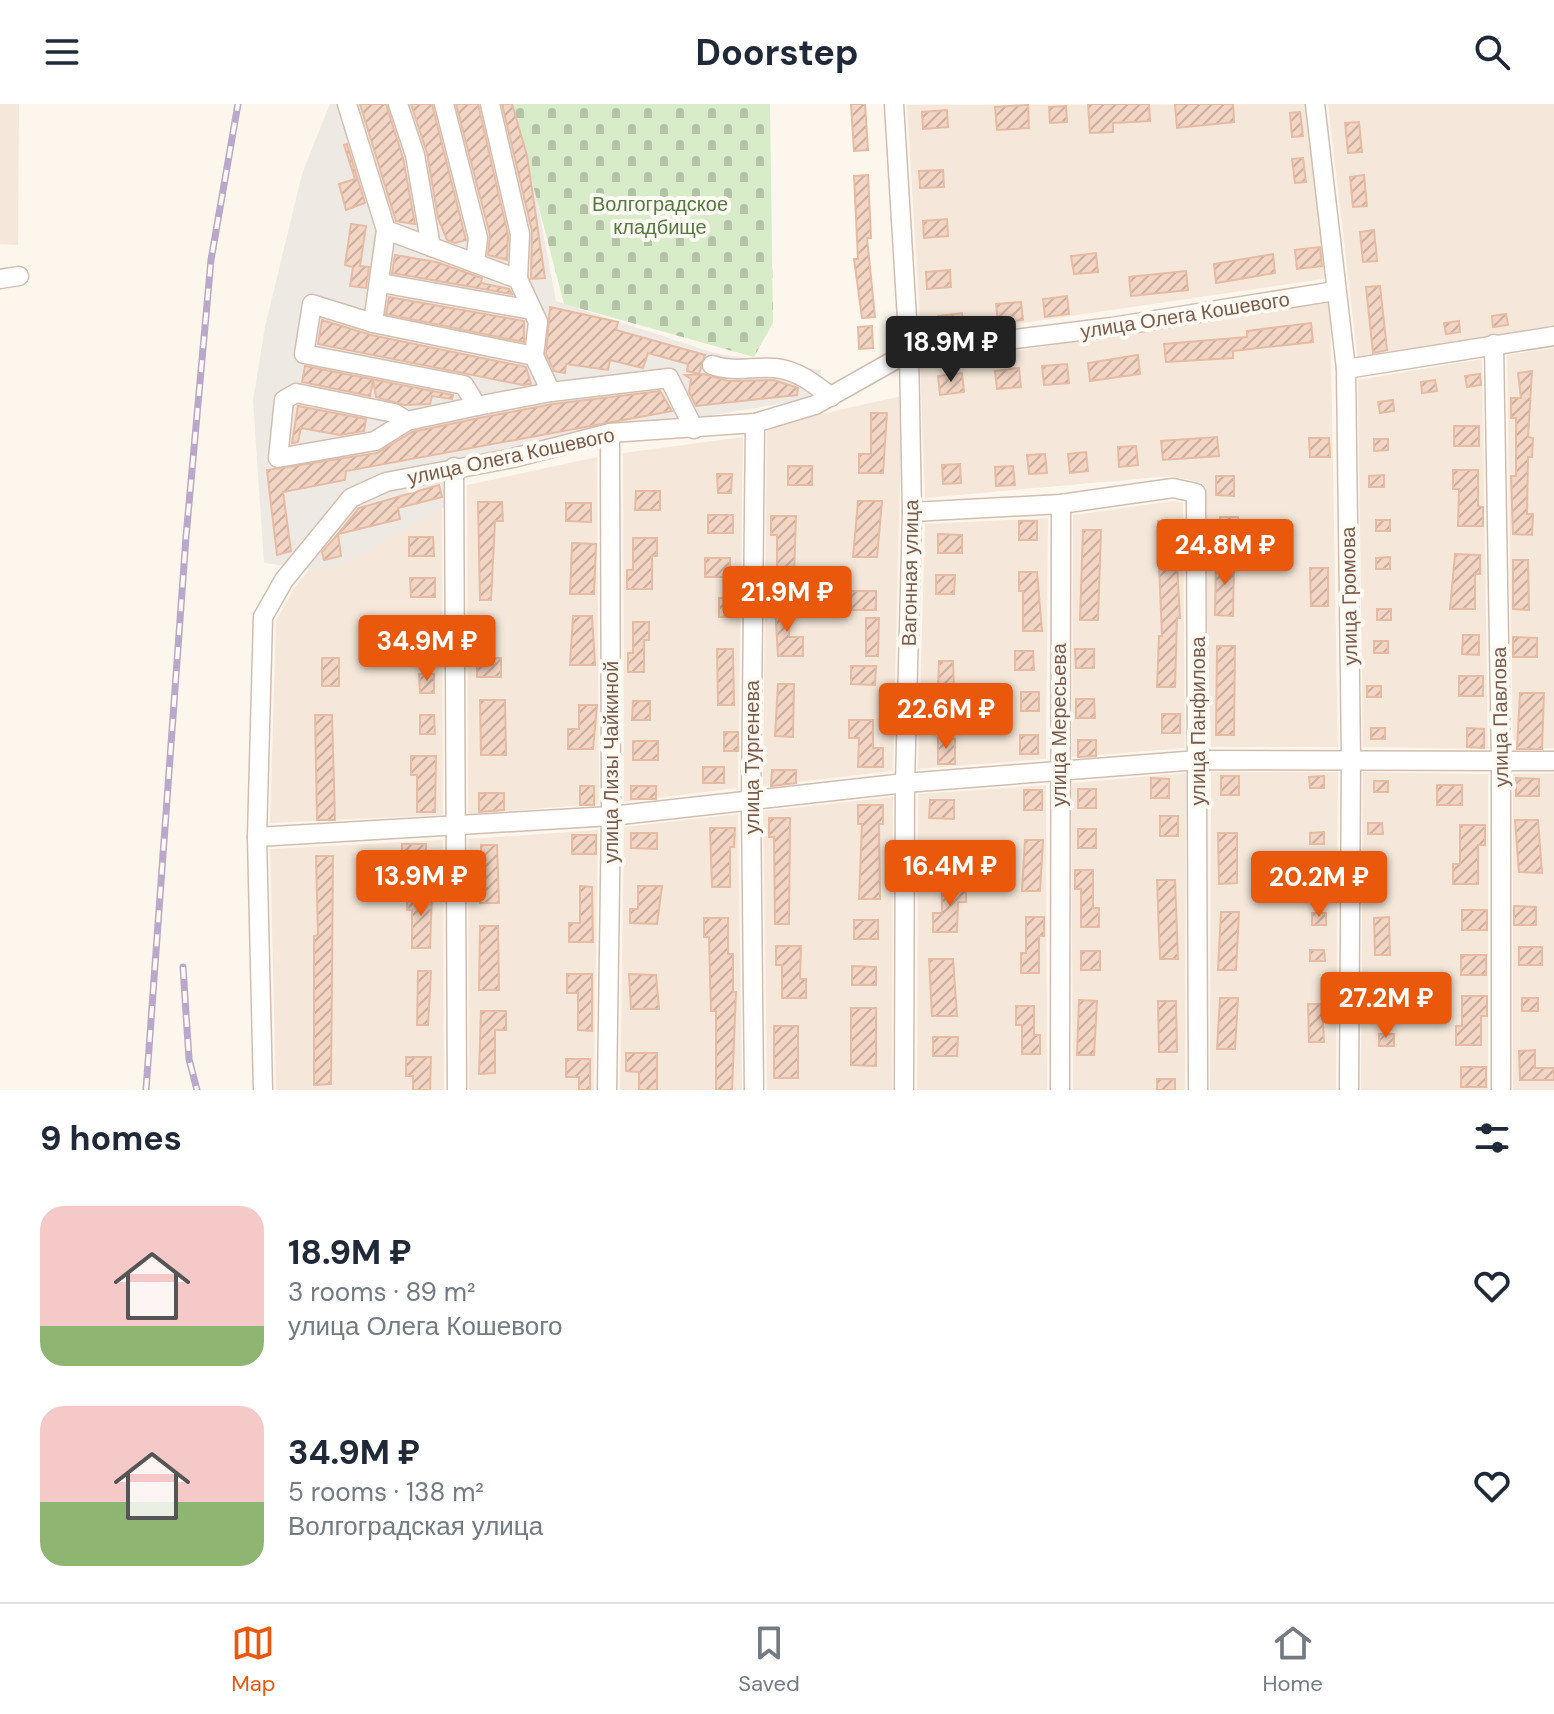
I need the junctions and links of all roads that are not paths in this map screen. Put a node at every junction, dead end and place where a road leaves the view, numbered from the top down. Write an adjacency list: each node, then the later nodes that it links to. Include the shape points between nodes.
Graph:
1 (347, 104): 7 (street)
2 (398, 104): 8 (street, via 415,155)
3 (444, 104): 9 (street, via 478,238)
4 (490, 104): 10 (street, via 520,234)
5 (894, 104): 17 (street, Вагонная улица)
6 (1315, 104): 12 (street, улица Громова)
7 (386, 230): 8 (street); 11 (street)
8 (431, 247): 9 (street)
9 (475, 263): 10 (street)
10 (518, 279): 13 (street)
11 (381, 283): 13 (street); 14 (street)
12 (1335, 291): 17 (street, улица Олега Кошевого, via 1112,327); 20 (street, улица Громова)
13 (532, 310): 18 (street, via 538,322)
14 (373, 323): 18 (street); 23 (street, via 312,304 304,354 464,385)
15 (1554, 336): 16 (street)
16 (1494, 344): 20 (street); 34 (street, улица Павлова)
17 (909, 352): 22 (street, улица Олега Кошевого); 30 (street, Вагонная улица)
18 (534, 356): 21 (street)
19 (712, 365): 22 (street, via 728,371 777,368 810,379)
20 (1346, 369): 31 (street, улица Громова)
21 (551, 392): 23 (street); 26 (street, via 669,378)
22 (831, 397): 25 (street, улица Олега Кошевого)
23 (477, 406): 24 (street)
24 (407, 421): 24 (street, via 394,413 296,393 284,400 278,458 375,441)
25 (755, 423): 26 (street, улица Олега Кошевого); 37 (street, улица Тургенева)
26 (694, 429): 27 (street, улица Олега Кошевого)
27 (610, 433): 28 (street, улица Олега Кошевого); 38 (street, улица Лизы Чайкиной)
28 (454, 467): 39 (street); 40 (street, улица Олега Кошевого, via 386,482 351,498 284,580 263,617)
29 (1061, 504): 30 (street, улица Панфилова); 32 (street, улица Панфилова, via 1173,488 1196,493); 35 (street, улица Мересьева)
30 (912, 512): 36 (street, Вагонная улица)
31 (1351, 759): 32 (street); 34 (street); 48 (street, улица Громова)
32 (1198, 760): 35 (street); 47 (street, улица Панфилова)
33 (1554, 761): 34 (street)
34 (1501, 762): 49 (street, улица Павлова)
35 (1059, 771): 36 (street); 46 (street, улица Мересьева)
36 (905, 783): 37 (street); 45 (street, Вагонная улица)
37 (751, 800): 38 (street); 44 (street, улица Тургенева)
38 (611, 816): 39 (street); 43 (street, улица Лизы Чайкиной)
39 (455, 827): 40 (street); 42 (street)
40 (257, 837): 41 (street, улица Олега Кошевого)
41 (263, 1090)
42 (457, 1090)
43 (607, 1090)
44 (754, 1090)
45 (904, 1090)
46 (1060, 1090)
47 (1198, 1090)
48 (1349, 1090)
49 (1501, 1090)

